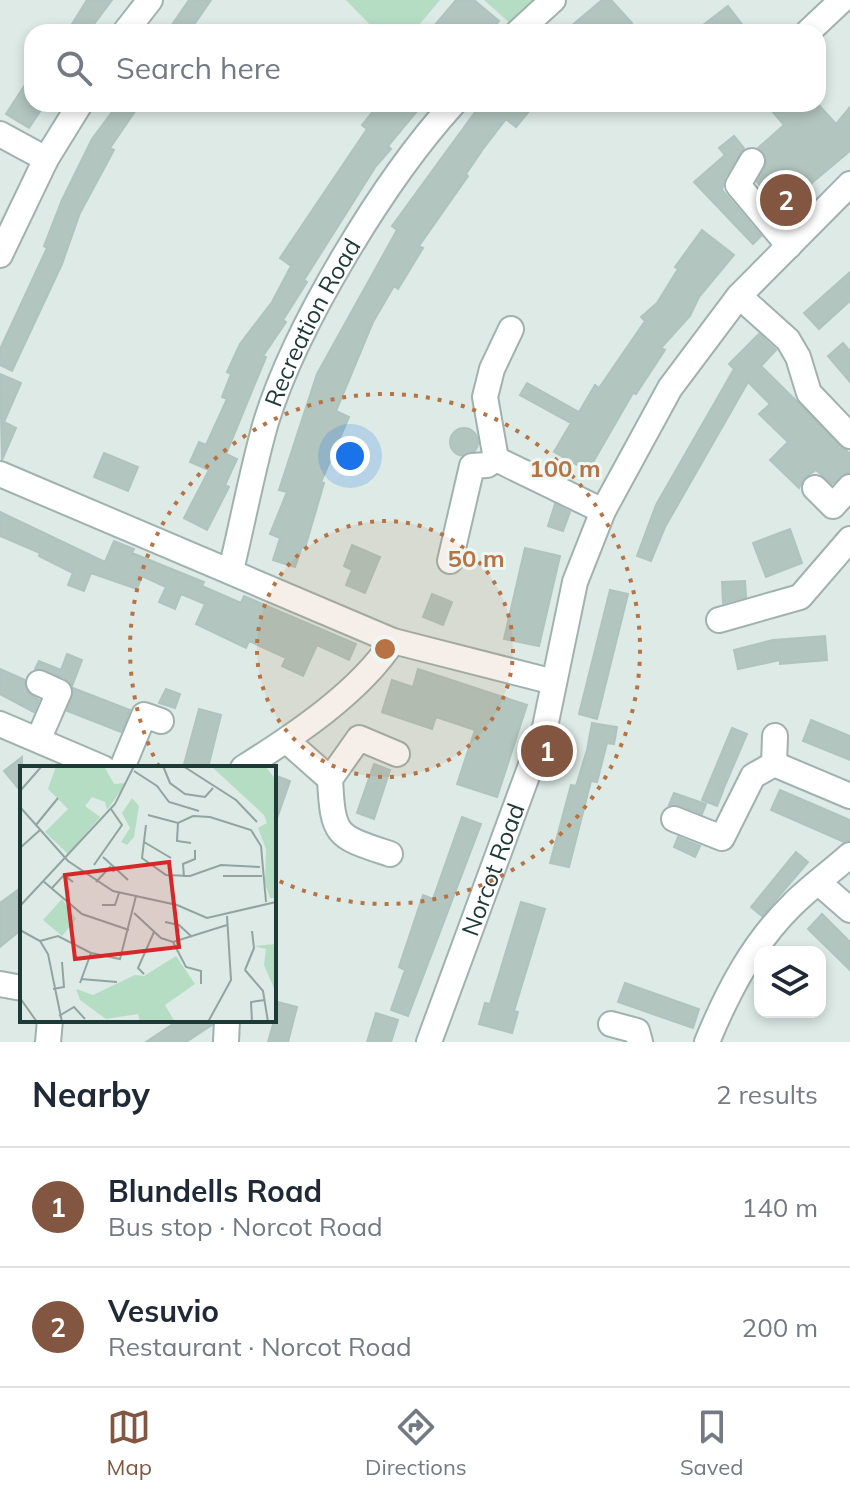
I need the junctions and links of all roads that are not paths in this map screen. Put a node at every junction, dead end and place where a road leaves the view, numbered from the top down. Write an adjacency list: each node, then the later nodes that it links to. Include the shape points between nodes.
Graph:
1 (150, 0): 4 (street)
2 (553, 0): 5 (street)
3 (842, 0): 6 (street)
4 (131, 24)
5 (527, 24)
6 (816, 24)
7 (75, 112): 10 (street)
8 (447, 112): 25 (street, Recreation Road, via 365,224 300,339 267,421)
9 (0, 134): 10 (street)
10 (46, 159): 14 (street)
11 (752, 161): 13 (street, via 738,185)
12 (850, 184): 13 (street, Norcot Road)
13 (789, 246): 15 (street, Norcot Road)
14 (0, 255)
15 (739, 296): 17 (street, via 788,340 809,393); 22 (street, Norcot Road, via 670,388)
16 (511, 329): 18 (street, via 486,385 491,426)
17 (850, 436)
18 (484, 462): 22 (street); 24 (street)
19 (0, 474): 25 (street)
20 (850, 487): 21 (street, via 833,506)
21 (815, 488)
22 (603, 511): 28 (street, Norcot Road, via 575,582)
23 (850, 539): 26 (street, via 800,597)
24 (450, 561)
25 (231, 570): 27 (street)
26 (719, 620)
27 (393, 641): 28 (street); 34 (street, via 377,666)
28 (554, 682): 54 (street, Norcot Road, via 545,727)
29 (39, 683): 33 (street, via 59,692)
30 (161, 721): 37 (street, via 144,715)
31 (0, 724): 33 (street)
32 (775, 736): 39 (street)
33 (39, 738): 36 (street)
34 (287, 741): 38 (street); 40 (street)
35 (397, 754): 40 (street, via 359,738)
36 (99, 766)
37 (123, 766)
38 (246, 766)
39 (770, 766): 41 (street); 42 (street, via 753,776 722,838)
40 (330, 779): 43 (street, via 332,821 346,839)
41 (850, 796)
42 (674, 819)
43 (390, 854)
44 (850, 855): 45 (street)
45 (819, 883): 46 (street); 56 (street, via 760,939 726,996)
46 (850, 910)
47 (0, 984): 48 (street)
48 (20, 988)
49 (50, 1022): 52 (street)
50 (227, 1022): 53 (street)
51 (611, 1024): 55 (street, via 637,1031)
52 (48, 1042)
53 (226, 1042)
54 (429, 1042)
55 (640, 1042)
56 (707, 1042)

